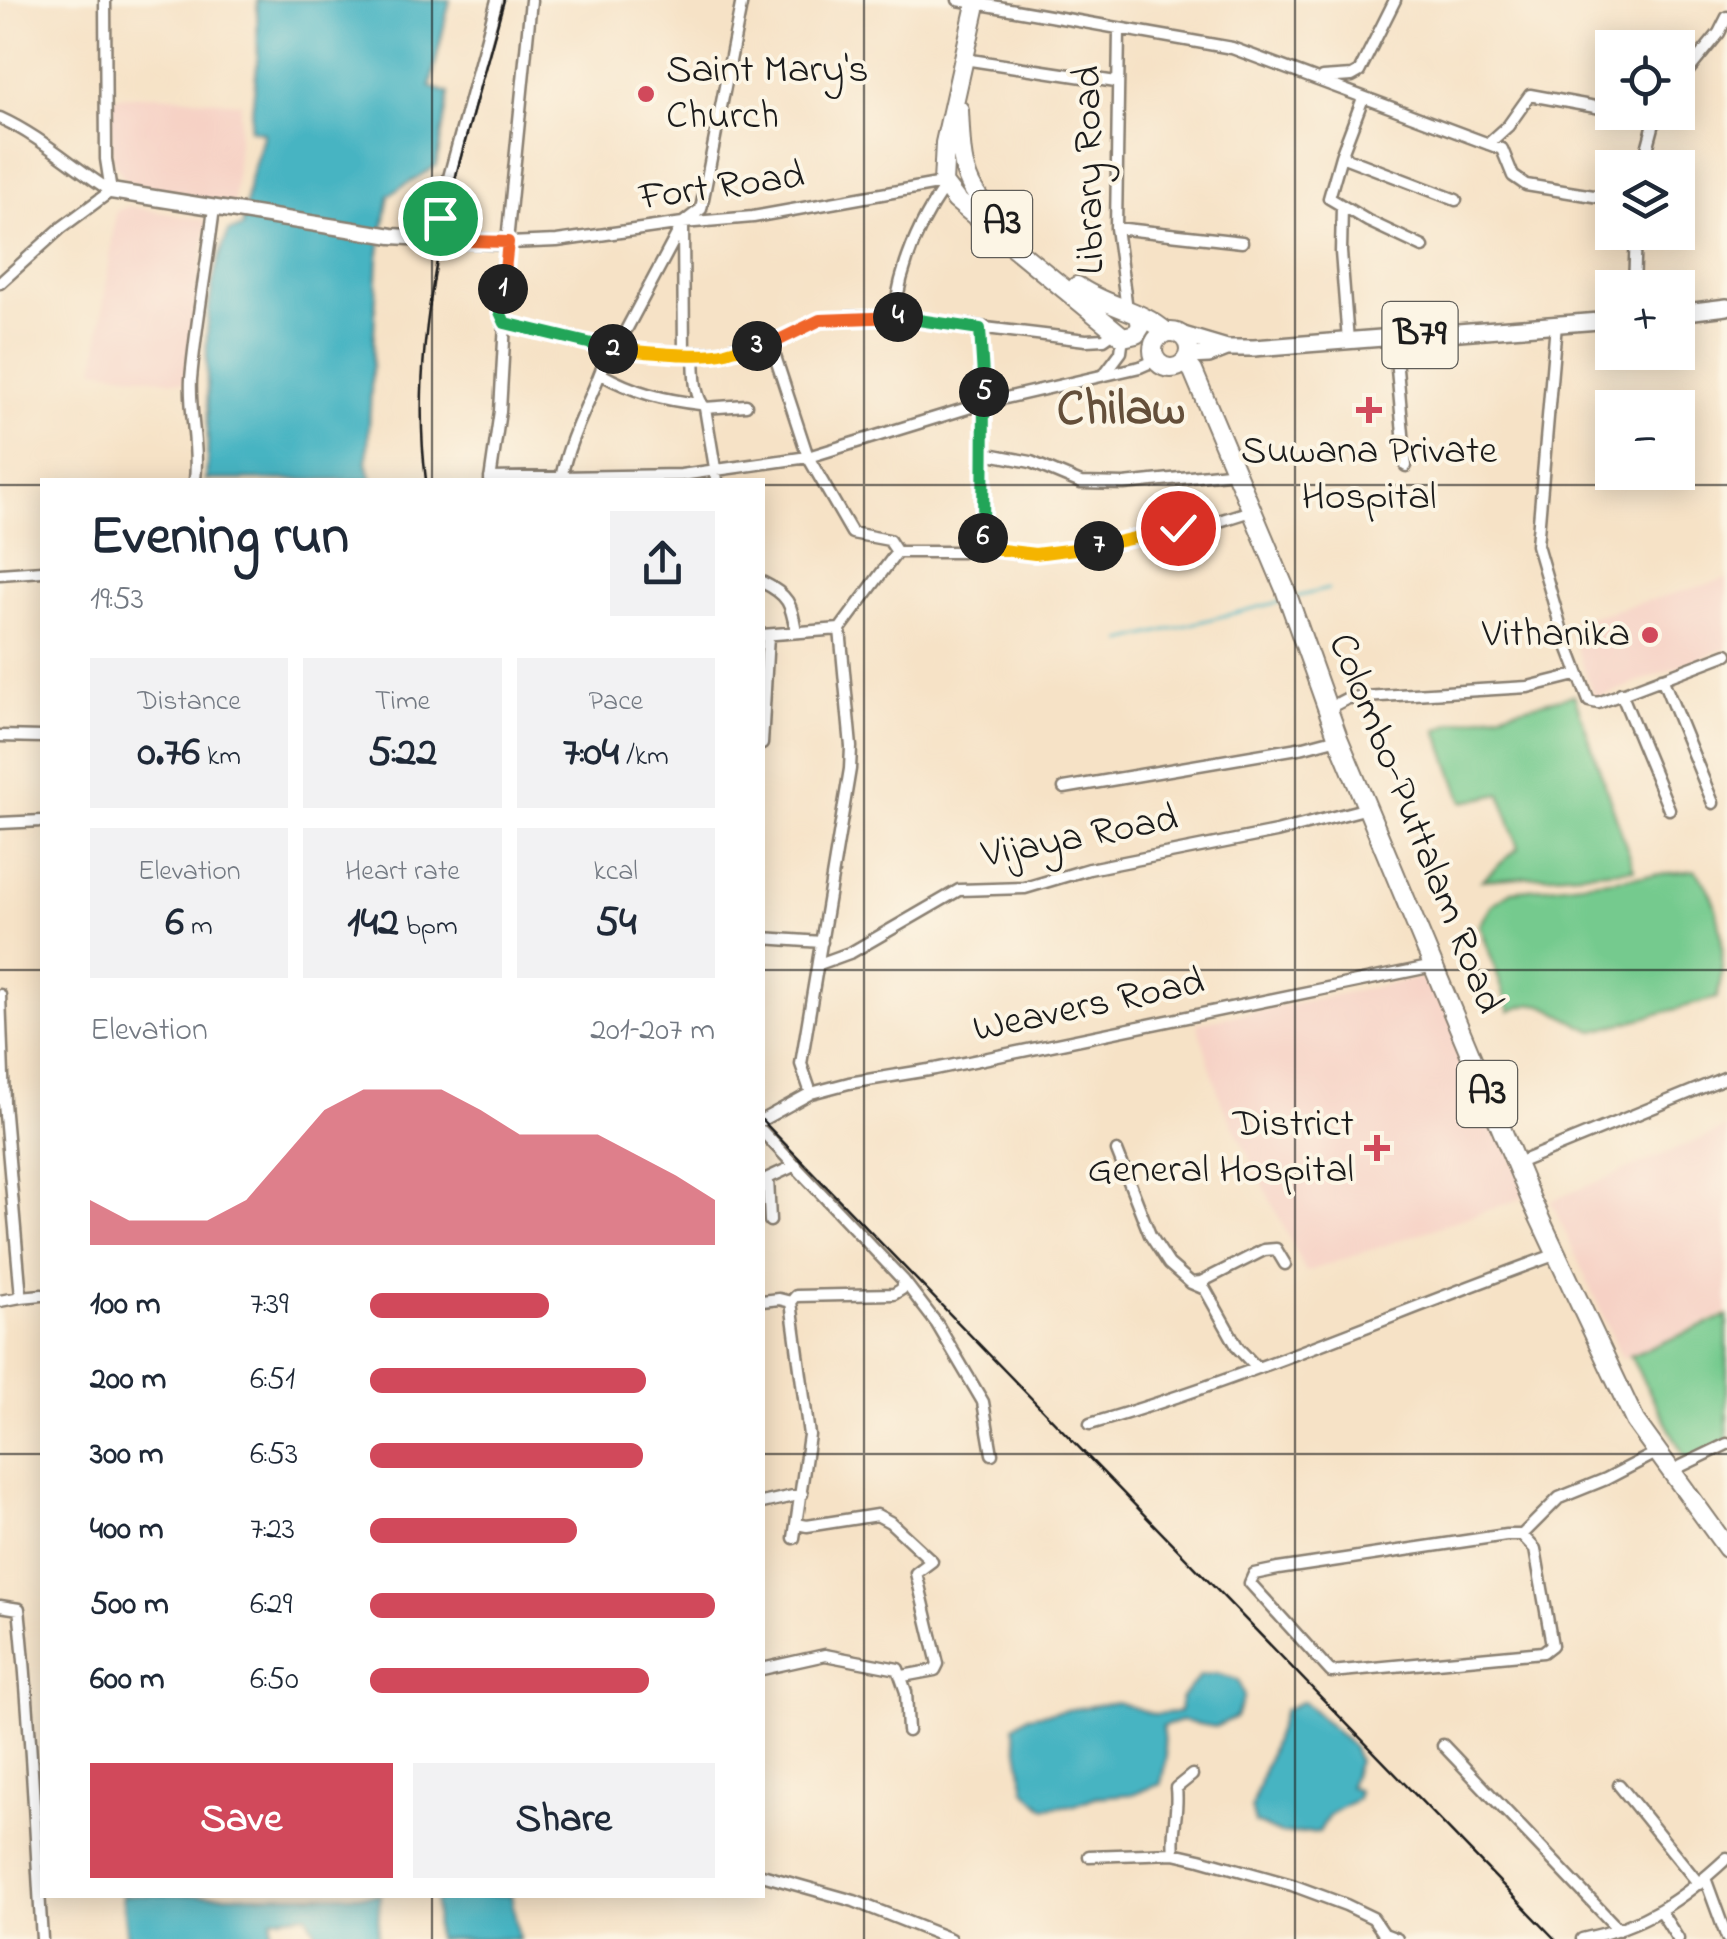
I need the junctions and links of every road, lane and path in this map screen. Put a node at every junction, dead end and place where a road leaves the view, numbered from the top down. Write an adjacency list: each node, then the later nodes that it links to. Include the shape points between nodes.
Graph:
1 (105, 0): 21 (street)
2 (496, 0): 28 (street)
3 (531, 0): 29 (street)
4 (742, 0): 26 (street, via 701,209)
5 (1395, 0): 11 (street, via 1359,72)
6 (970, 1): 8 (street); 9 (highway, A3)
7 (1727, 18): 10 (street)
8 (1120, 30): 11 (street, via 1232,48); 12 (street, Library Road)
9 (964, 60): 12 (street); 13 (highway, A3)
10 (1695, 62)
11 (1313, 79): 14 (street)
12 (1116, 82): 27 (street, Library Road)
13 (958, 90): 19 (highway, A3); 20 (highway, A3, via 945,142)
14 (1363, 98): 17 (street); 18 (street)
15 (1595, 107): 17 (street, via 1530,94)
16 (0, 118): 21 (street, via 31,132)
17 (1488, 144): 22 (street, via 1502,149 1513,176 1526,186)
18 (1340, 156): 23 (street); 24 (street, via 1329,198)
19 (964, 176): 20 (highway, A3, via 959,190); 35 (highway, A3, via 986,209 1045,262 1085,292)
20 (944, 182): 26 (street, Fort Road); 36 (street, via 915,234); 42 (highway, A3, via 956,200)
21 (111, 191): 25 (street); 32 (street)
22 (1595, 196)
23 (1456, 200)
24 (1342, 206): 31 (street); 44 (street)
25 (214, 208): 28 (street); 60 (street, via 191,380)
26 (683, 223): 29 (street, Fort Road); 47 (street); 48 (street)
27 (1116, 228): 30 (street); 35 (street, Library Road)
28 (432, 240): 29 (street)
29 (508, 242): 38 (street, via 500,312)
30 (1242, 242)
31 (1423, 246)
32 (0, 283)
33 (1727, 307): 34 (main road)
34 (1695, 311)
35 (1129, 312): 41 (highway, A3); 42 (highway, via 1114,318)
36 (894, 317): 40 (street); 45 (street, via 820,320)
37 (1595, 321): 39 (main road, B79)
38 (505, 323): 47 (street); 61 (street)
39 (1556, 324): 43 (main road, B79); 73 (street, via 1537,545)
40 (980, 329): 42 (street, via 1095,340); 52 (street)
41 (1174, 333): 46 (main road, B79); 49 (highway, Colombo-Puttalam Road, via 1189,346); 49 (highway, via 1154,343)
42 (1119, 334): 50 (street, via 1120,352)
43 (1394, 337): 44 (main road, B79); 57 (street)
44 (1348, 341): 46 (main road, B79)
45 (771, 344): 48 (street); 56 (street)
46 (1228, 348): 49 (main road, B79)
47 (612, 349): 48 (street); 51 (street)
48 (689, 353): 54 (street)
49 (1175, 361): 50 (street); 58 (highway, Colombo-Puttalam Road / A3, via 1193,371)
50 (1106, 372): 52 (street)
51 (601, 374): 54 (street, via 646,395); 62 (street, via 568,442)
52 (984, 404): 55 (street); 56 (street)
53 (746, 405): 54 (street)
54 (703, 406): 59 (street)
55 (984, 453): 58 (street, via 1031,462 1081,483); 64 (street, via 983,538)
56 (808, 457): 59 (street, via 740,465); 65 (street, via 852,533 889,540)
57 (1406, 466)
58 (1238, 472): 63 (highway, Colombo-Puttalam Road / A3)
59 (716, 476): 62 (street)
60 (195, 478)
61 (490, 478)
62 (562, 478)
63 (1254, 510): 64 (street, via 1090,548 1035,554); 76 (highway, Colombo-Puttalam Road / A3)
64 (971, 550): 65 (street)
65 (897, 552): 69 (street)
66 (40, 571): 67 (street)
67 (0, 574)
68 (765, 584): 70 (street, via 791,604)
69 (840, 629): 70 (street); 87 (street, via 852,746)
70 (796, 631): 71 (street)
71 (765, 635)
72 (1727, 654): 74 (street)
73 (1576, 675): 75 (street, via 1588,702); 76 (street, via 1528,687 1348,698)
74 (1662, 678): 75 (street); 81 (street)
75 (1621, 693): 83 (street)
76 (1327, 709): 79 (highway, Colombo-Puttalam Road / A3)
77 (0, 736): 78 (street)
78 (40, 737)
79 (1338, 738): 80 (street); 82 (highway, Colombo-Puttalam Road / A3)
80 (1064, 788)
81 (1713, 803)
82 (1368, 808): 88 (street, Vijaya Road, via 1025,888 959,890); 89 (highway, Colombo-Puttalam Road / A3)
83 (1670, 808)
84 (40, 821): 85 (street)
85 (0, 823)
86 (765, 938): 87 (street)
87 (822, 942): 88 (street)
88 (819, 964): 92 (street, via 801,1064)
89 (1434, 966): 92 (street, Weavers Road); 96 (highway, Colombo-Puttalam Road / A3)
90 (0, 995): 104 (street)
91 (1727, 1077): 96 (street)
92 (811, 1093): 93 (street, Weavers Road)
93 (765, 1118)
94 (765, 1135): 97 (street)
95 (1117, 1151): 102 (street, via 1150,1235)
96 (1516, 1164): 99 (highway, Colombo-Puttalam Road / A3)
97 (796, 1166): 98 (street, via 768,1178); 101 (street)
98 (770, 1221)
99 (1557, 1254): 108 (street); 111 (highway, Colombo-Puttalam Road / A3, via 1618,1389)
100 (1284, 1264): 102 (street, via 1276,1248 1264,1250)
101 (904, 1281): 107 (street, via 894,1294 796,1296); 112 (street, via 983,1402)
102 (1191, 1283): 108 (street, via 1204,1289)
103 (40, 1295): 104 (street)
104 (22, 1297): 105 (street)
105 (0, 1302)
106 (765, 1302): 107 (street)
107 (791, 1302): 114 (street, via 809,1434)
108 (1256, 1368): 109 (street)
109 (1090, 1424)
110 (1727, 1444): 113 (street)
111 (1656, 1453): 113 (highway, Colombo-Puttalam Road / A3); 117 (street, via 1559,1498)
112 (992, 1454)
113 (1670, 1472): 119 (highway, Colombo-Puttalam Road / A3)
114 (802, 1494): 115 (street); 116 (street)
115 (765, 1502)
116 (797, 1524): 118 (street); 122 (street, via 877,1515 932,1561 916,1573 938,1664)
117 (1522, 1536): 117 (street, via 1535,1549 1552,1645 1544,1652 1331,1672 1250,1583 1254,1574 1278,1569)
118 (794, 1538)
119 (1727, 1548)
120 (0, 1606): 132 (street, via 19,1609)
121 (765, 1668): 122 (street, via 824,1655 898,1669)
122 (903, 1676): 123 (street)
123 (908, 1731)
124 (1443, 1746): 135 (street)
125 (1192, 1775): 127 (street, via 1176,1788)
126 (1619, 1785): 131 (street)
127 (1174, 1853): 128 (street); 139 (street, via 1346,1904)
128 (1089, 1856)
129 (1727, 1858): 131 (street)
130 (765, 1876): 138 (street)
131 (1702, 1881): 134 (street); 136 (street)
132 (40, 1892)
133 (40, 1898): 137 (street)
134 (1661, 1912): 135 (street); 141 (street)
135 (1619, 1930): 140 (street)
136 (1727, 1938)
137 (42, 1939)
138 (950, 1939)
139 (1397, 1939)
140 (1582, 1939)
141 (1678, 1939)

